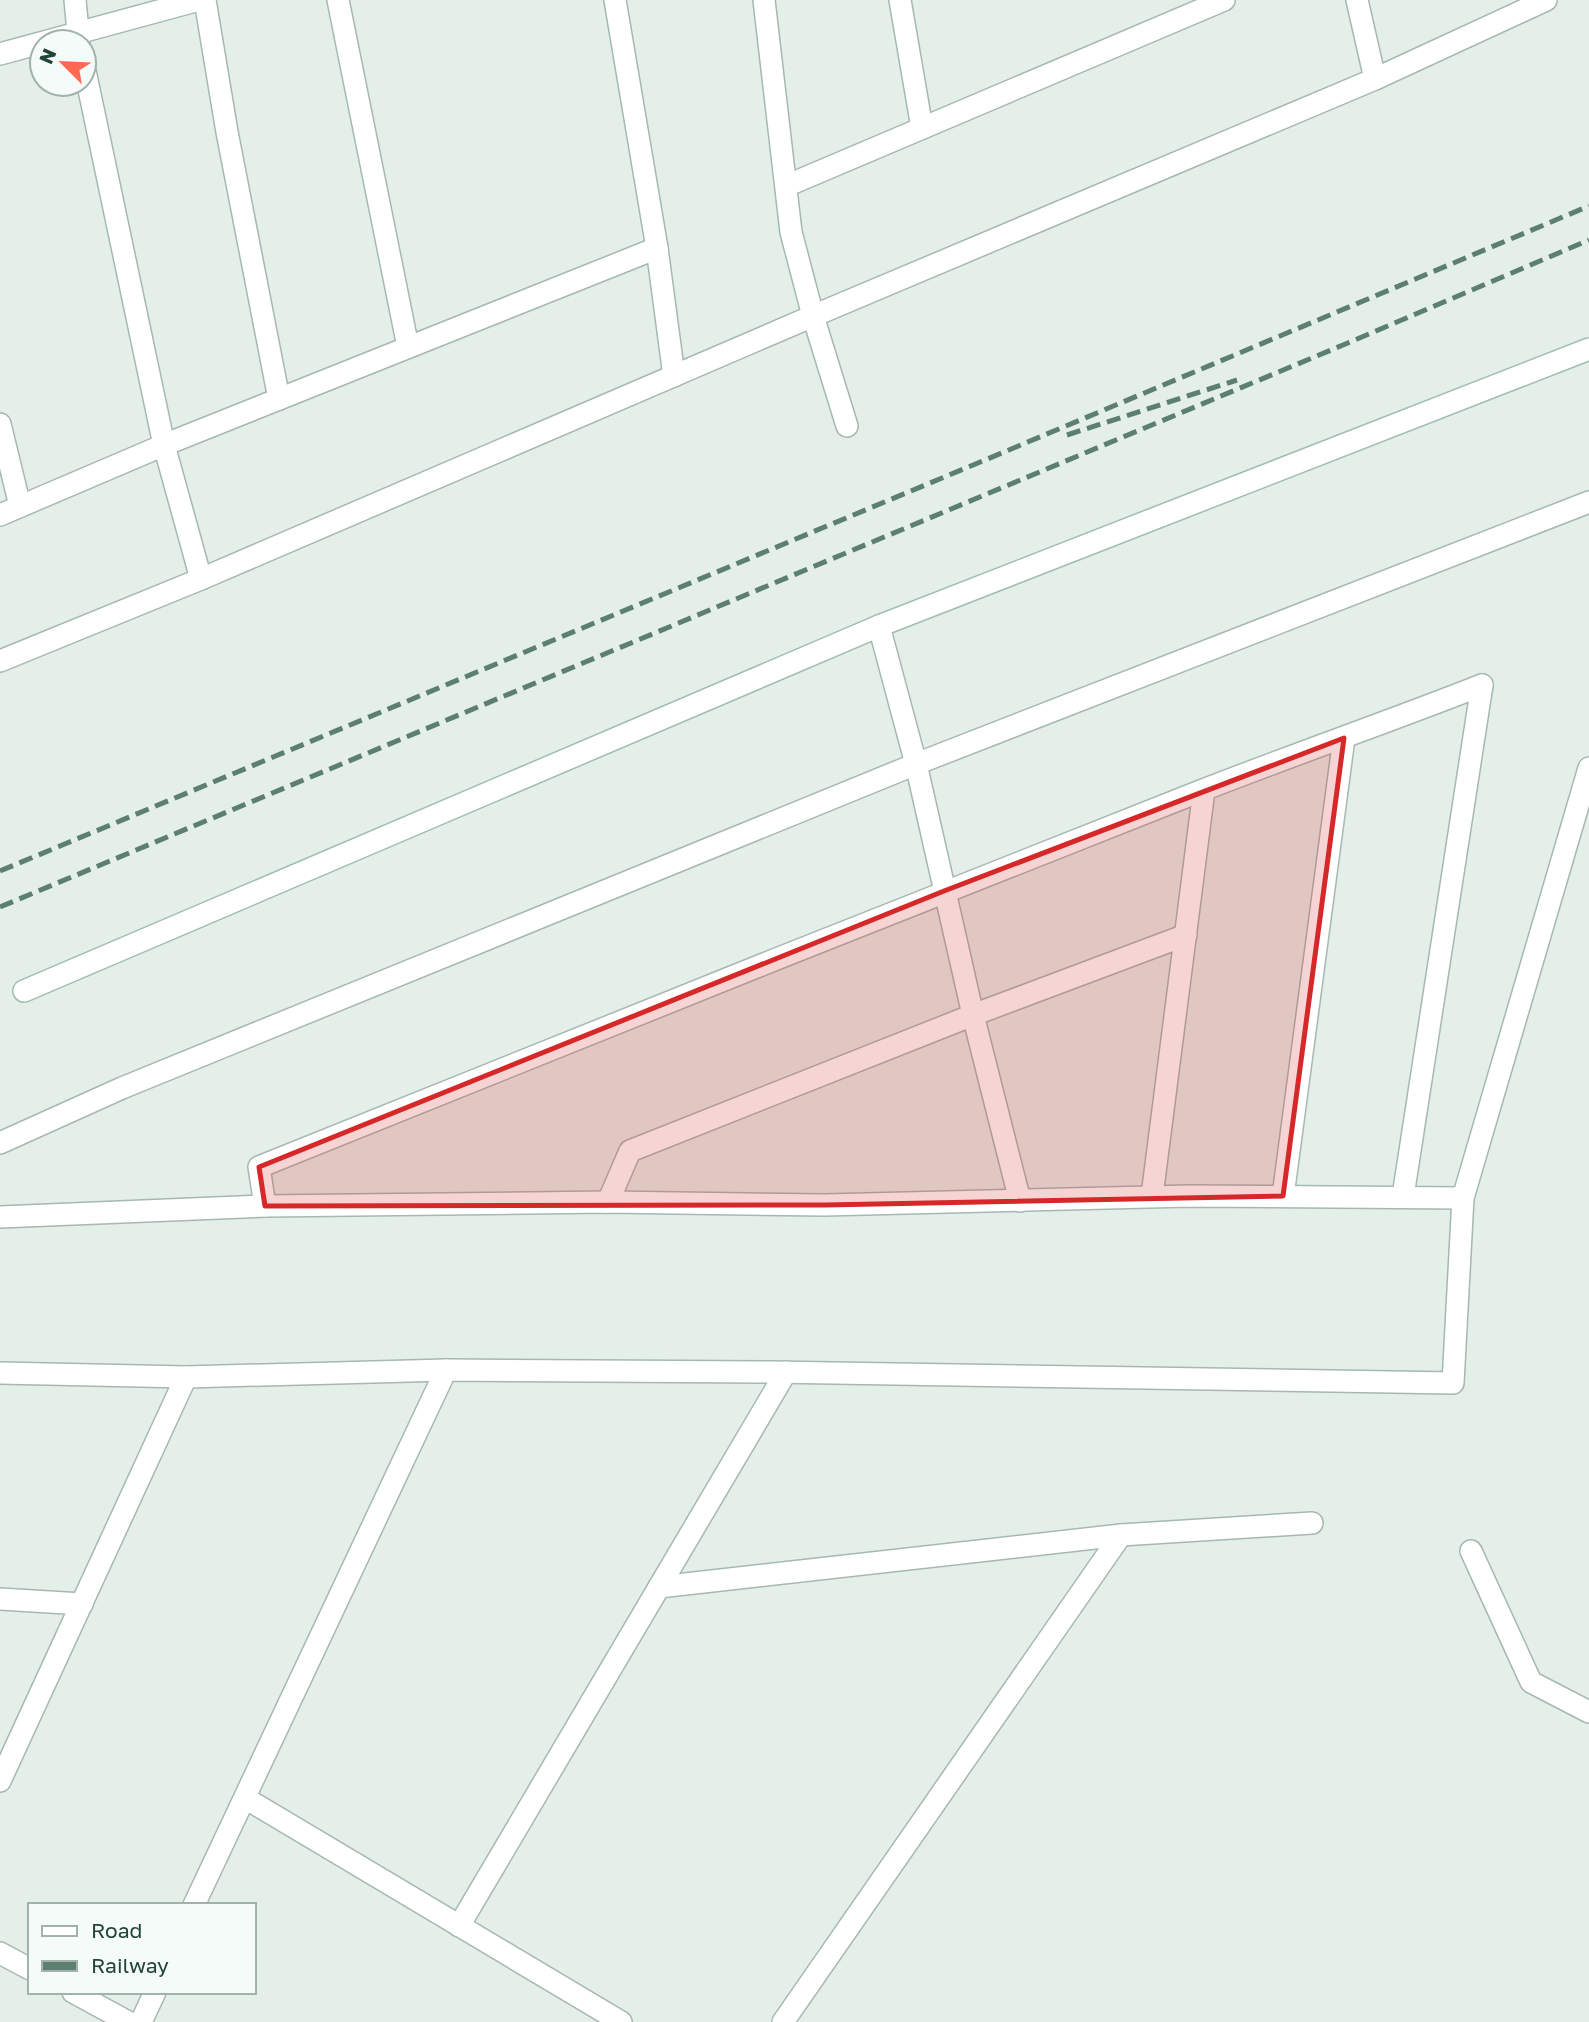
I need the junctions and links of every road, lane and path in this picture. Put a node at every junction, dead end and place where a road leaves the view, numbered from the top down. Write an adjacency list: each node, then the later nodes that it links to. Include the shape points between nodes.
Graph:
1 (75, 0): 11 (street)
2 (199, 0): 12 (street)
3 (205, 0): 24 (street)
4 (338, 0): 21 (street)
5 (615, 0): 19 (street)
6 (764, 0): 18 (street)
7 (900, 0): 17 (street)
8 (1224, 0): 17 (street)
9 (1357, 0): 15 (street)
10 (1546, 0): 15 (street)
11 (77, 28)
12 (98, 31)
13 (28, 48): 14 (street)
14 (0, 54)
15 (1375, 79): 20 (street)
16 (91, 98): 27 (street)
17 (922, 128): 18 (street)
18 (786, 186): 20 (street, via 791,232)
19 (657, 248): 21 (street); 23 (street)
20 (813, 316): 23 (street); 26 (street)
21 (408, 348): 24 (street)
22 (1589, 349): 32 (street)
23 (674, 376): 31 (street)
24 (279, 399): 27 (street)
25 (0, 424): 29 (street)
26 (847, 426)
27 (164, 445): 29 (street); 31 (street)
28 (1589, 502): 35 (street)
29 (20, 506): 30 (street)
30 (0, 515)
31 (201, 579): 33 (street)
32 (879, 626): 35 (street); 40 (street)
33 (0, 661)
34 (1344, 738): 37 (street); 44 (street); 45 (street, via 1482,685)
35 (916, 764): 38 (street); 42 (street, via 122,1088)
36 (1589, 768): 46 (street)
37 (1203, 790): 38 (street); 39 (street)
38 (944, 891): 41 (street); 49 (street, via 259,1167)
39 (1186, 935): 41 (street); 43 (street)
40 (24, 991)
41 (973, 1015): 47 (street); 48 (street, via 630,1151)
42 (0, 1143)
43 (1152, 1196): 44 (street); 47 (street)
44 (1283, 1196): 45 (street)
45 (1403, 1196): 46 (street)
46 (1462, 1198): 52 (street, via 1453,1383)
47 (1020, 1201): 48 (street, via 825,1205)
48 (608, 1202): 49 (street)
49 (265, 1206): 50 (street)
50 (0, 1217)
51 (446, 1370): 52 (street); 54 (street); 63 (street)
52 (786, 1372): 58 (street)
53 (0, 1373): 54 (street)
54 (186, 1377): 60 (street)
55 (1312, 1523): 56 (street)
56 (1121, 1535): 58 (street); 73 (street)
57 (1471, 1552): 61 (street, via 1531,1682)
58 (659, 1587): 65 (street)
59 (0, 1599): 60 (street)
60 (82, 1604): 62 (street)
61 (1589, 1712)
62 (0, 1781)
63 (246, 1798): 64 (street); 65 (street)
64 (195, 1903)
65 (459, 1926): 72 (street)
66 (0, 1953): 67 (street)
67 (28, 1968)
68 (77, 1994): 70 (street)
69 (154, 1994): 71 (street)
70 (128, 2022)
71 (141, 2022)
72 (621, 2022)
73 (783, 2022)

